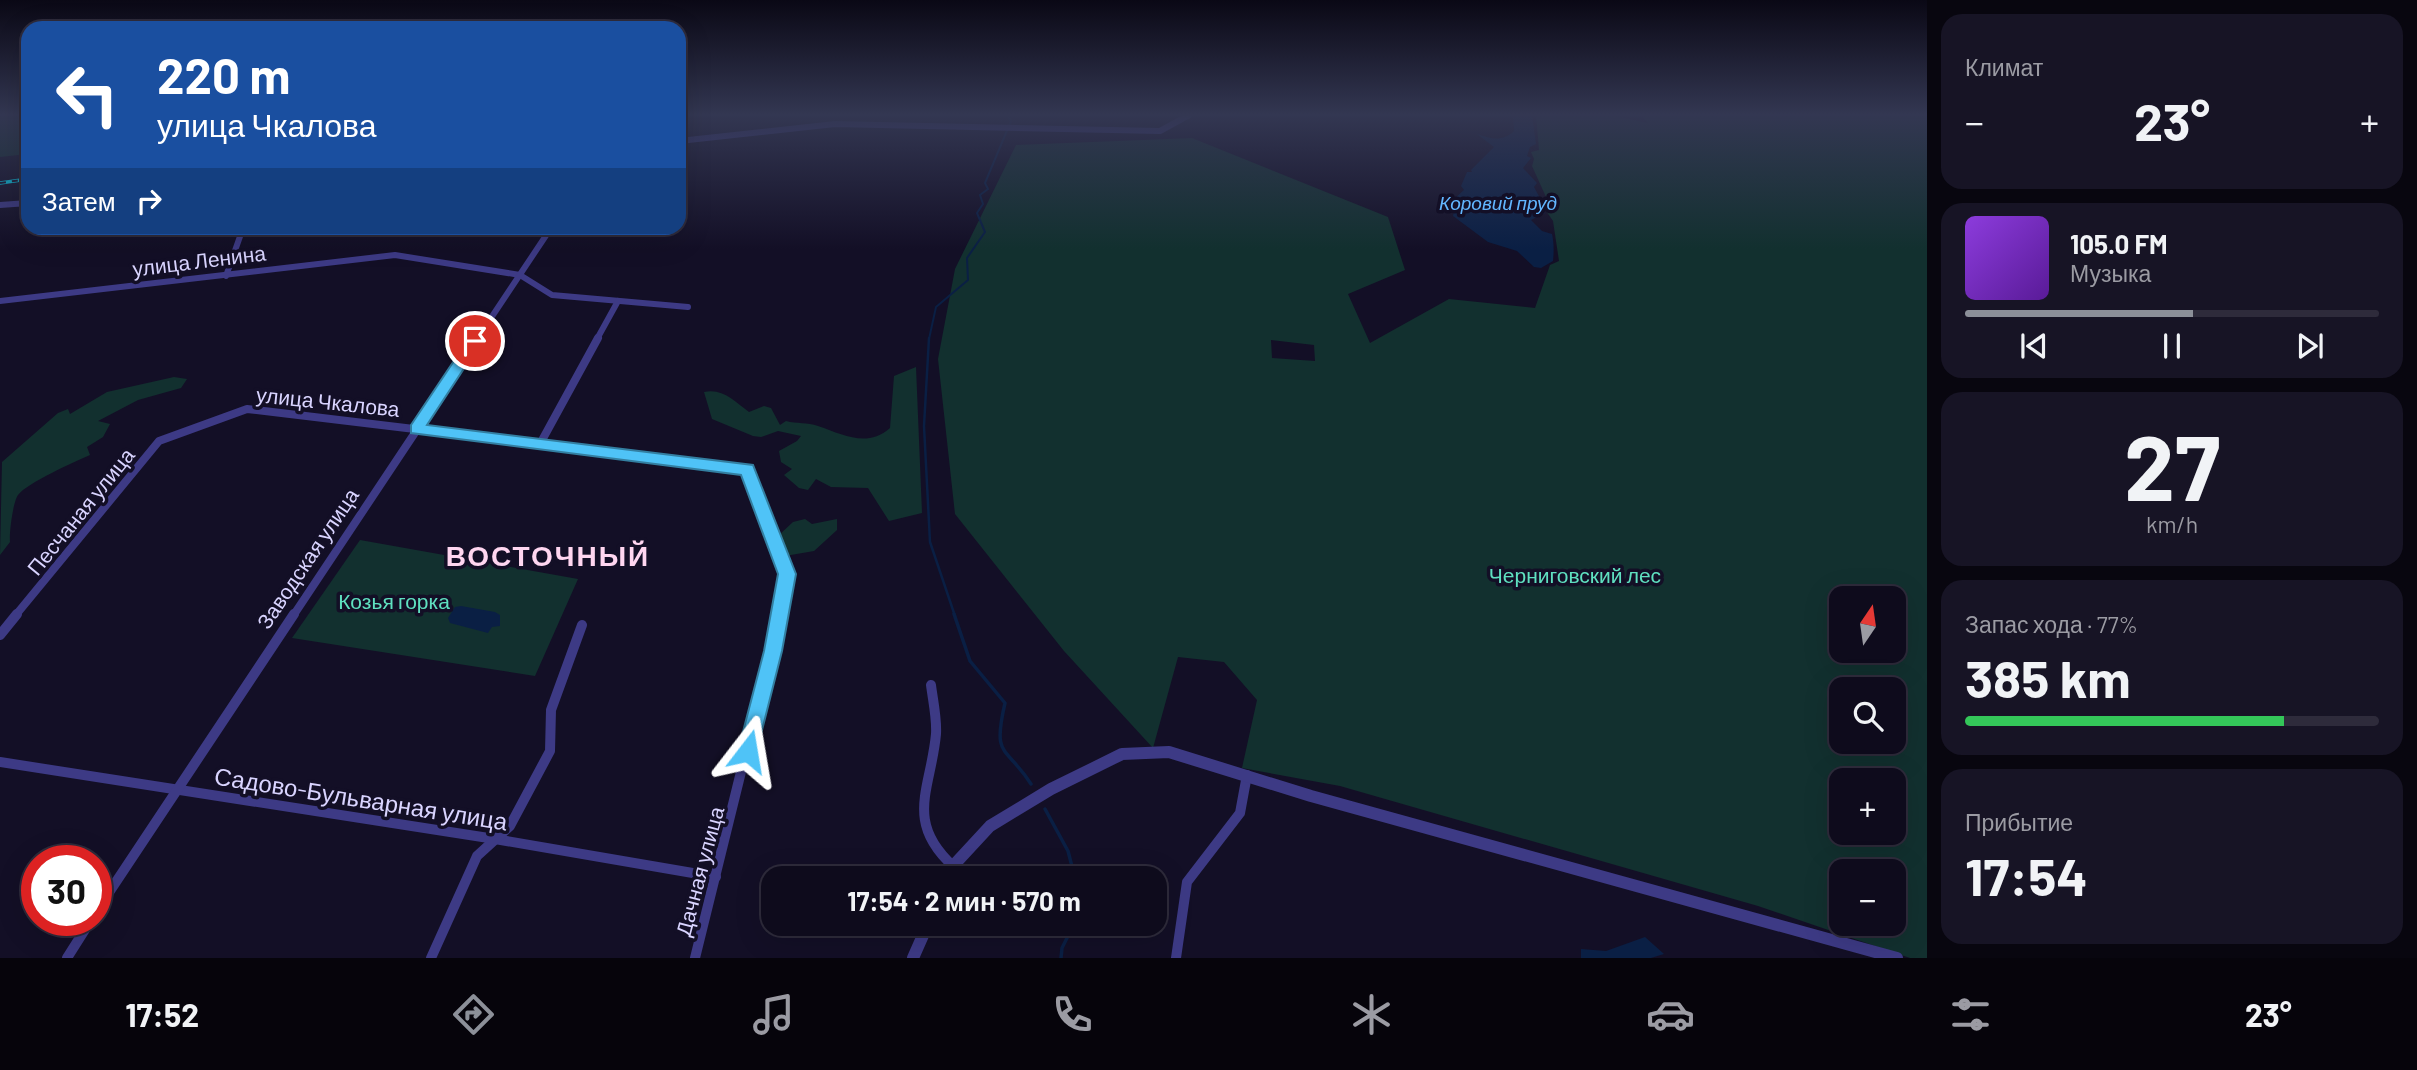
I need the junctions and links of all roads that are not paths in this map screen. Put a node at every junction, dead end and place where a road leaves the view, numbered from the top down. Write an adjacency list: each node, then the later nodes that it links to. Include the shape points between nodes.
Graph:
1 (21, 204): 2 (street)
2 (0, 205)
3 (241, 235): 6 (street)
4 (546, 235): 5 (street, Заводская улица)
5 (520, 275): 6 (street, улица Ленина, via 395,255); 7 (street, улица Ленина, via 552,295); 10 (street, Заводская улица)
6 (226, 276): 8 (street, улица Ленина)
7 (618, 300): 9 (street, улица Ленина); 12 (street)
8 (0, 301)
9 (688, 307)
10 (416, 429): 11 (street, улица Чкалова, via 247,409); 12 (street, улица Чкалова); 19 (street, Заводская улица)
11 (159, 441): 15 (street, Песчаная улица)
12 (540, 444): 13 (street, улица Чкалова)
13 (747, 469): 22 (street, Дачная улица, via 787,574 773,651)
14 (582, 625): 20 (street, via 551,710 550,751 510,826)
15 (0, 635)
16 (931, 685): 21 (street, via 936,738 922,803 923,832)
17 (0, 762): 19 (street, Садово-Бульварная улица)
18 (1247, 775): 21 (street, via 1169,752 1122,754 990,826); 30 (street, via 1240,813 1187,882); 31 (street)
19 (174, 791): 20 (street, Садово-Бульварная улица); 23 (street, Заводская улица)
20 (495, 839): 22 (street, Садово-Бульварная улица); 27 (street, via 477,856)
21 (953, 866)
22 (716, 877): 28 (street, Дачная улица)
23 (112, 887)
24 (81, 936): 26 (street)
25 (923, 936): 29 (street)
26 (67, 958)
27 (430, 958)
28 (695, 958)
29 (913, 958)
30 (1176, 958)
31 (1897, 958)

